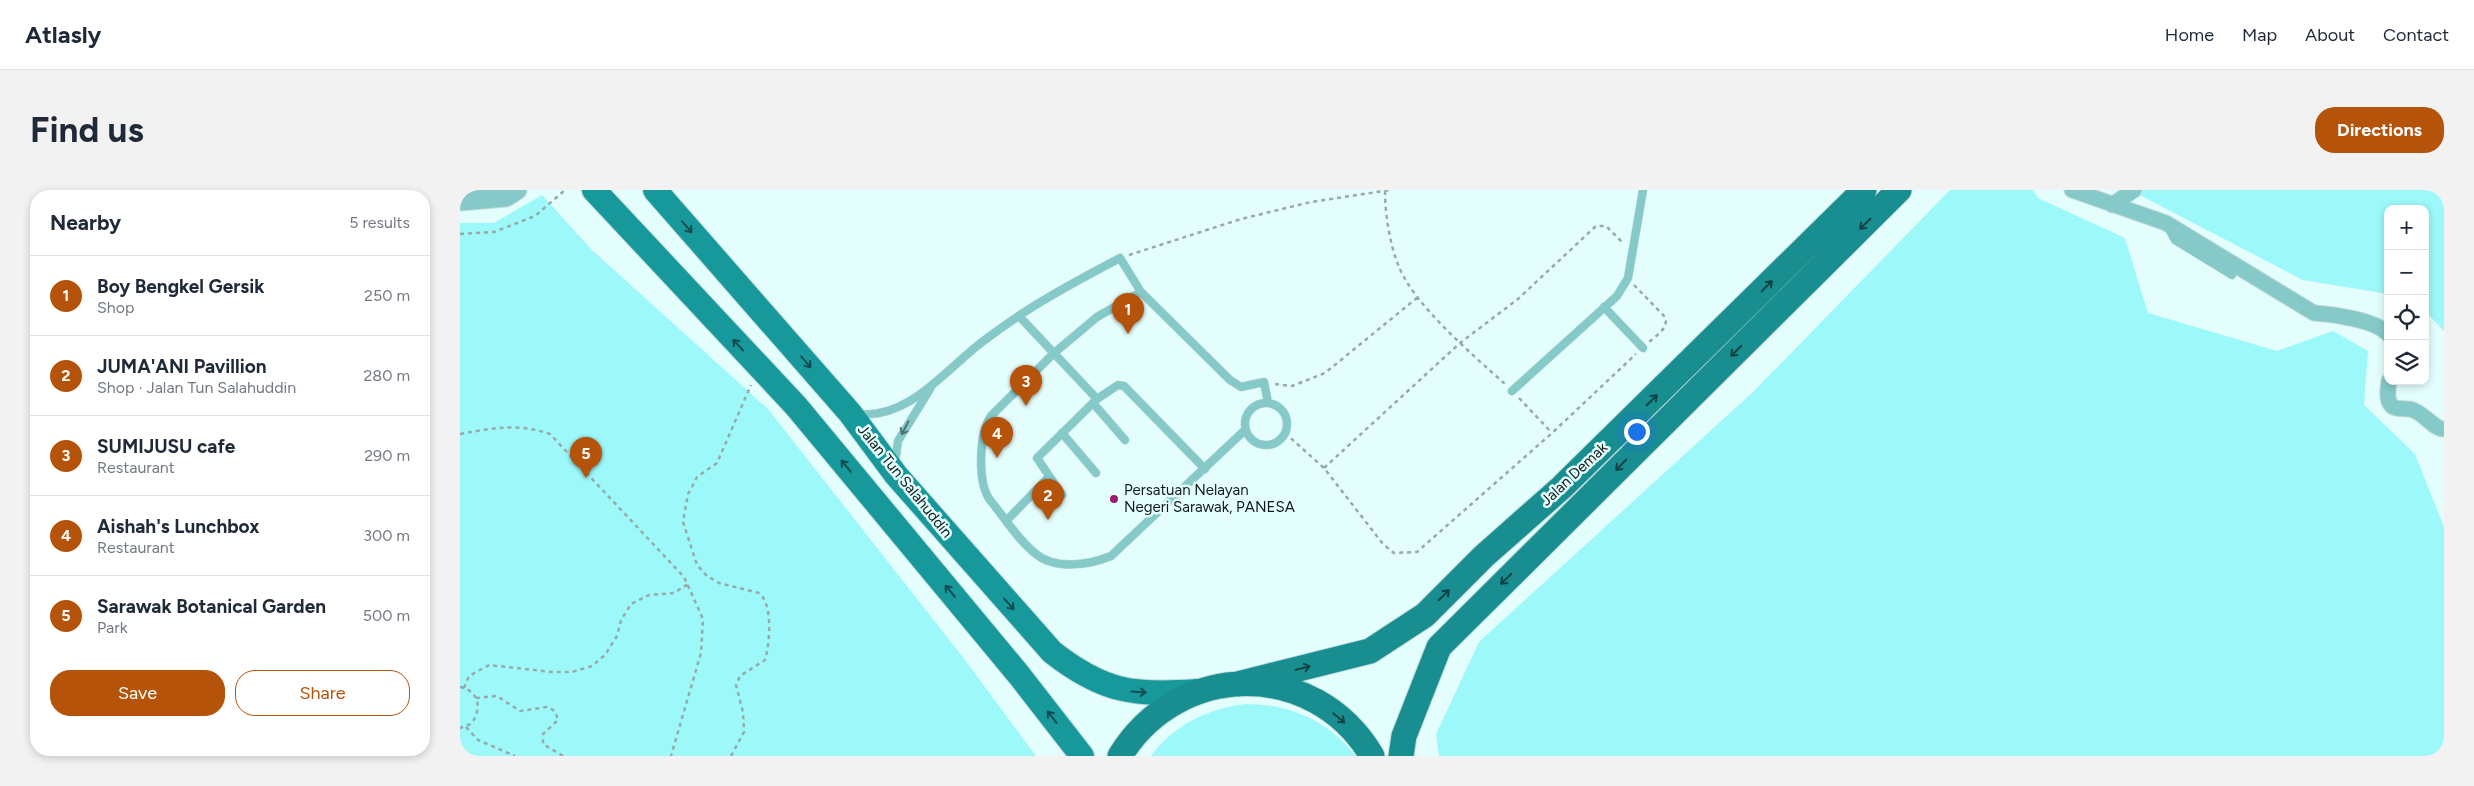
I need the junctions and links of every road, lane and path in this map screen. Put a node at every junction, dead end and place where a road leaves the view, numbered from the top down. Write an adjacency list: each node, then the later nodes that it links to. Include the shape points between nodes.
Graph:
1 (517, 190): 12 (street, via 506,197)
2 (565, 190): 15 (path, via 534,216 494,232)
3 (594, 190): 28 (main road, one-way to 3)
4 (655, 190): 35 (main road, Jalan Tun Salahuddin, one-way to 35)
5 (1390, 190): 11 (path)
6 (1643, 190): 16 (lane)
7 (1864, 190): 51 (highway, Jalan Demak, one-way to 7, via 1370,651 1425,614 1577,473)
8 (1899, 190): 64 (highway, Jalan Demak, one-way to 64, via 1439,647 1404,736)
9 (2072, 190): 13 (street)
10 (2134, 190): 13 (street)
11 (1385, 191): 17 (path, via 1311,202 1241,219); 21 (path, via 1390,237 1399,268)
12 (460, 201)
13 (2112, 205): 14 (street)
14 (2166, 224): 18 (lane, via 2175,240); 24 (street, via 2314,313 2336,314)
15 (460, 234)
16 (1631, 252): 19 (lane); 25 (path, via 1606,226 1596,226 1518,299)
17 (1120, 258): 20 (lane); 23 (lane, via 1062,288)
18 (2232, 275)
19 (1628, 278): 22 (lane, via 1617,296); 26 (path, via 1667,322)
20 (1141, 292): 27 (lane, via 1098,317); 29 (lane, via 1230,380 1241,387)
21 (1418, 297): 25 (path); 29 (path, via 1325,373 1292,386)
22 (1604, 307): 26 (lane); 32 (lane)
23 (1018, 316): 27 (lane); 31 (lane, via 972,350)
24 (2384, 332)
25 (1460, 343): 32 (path); 43 (path)
26 (1643, 348): 40 (path)
27 (1053, 354): 33 (lane); 49 (lane, via 985,425 984,493)
28 (759, 367): 60 (path, via 717,464 697,477 688,494 683,522 697,565 707,576 719,583 759,593 764,596 768,608 765,660 740,676 736,685 744,732); 61 (main road, one-way to 28, via 1013,667 796,406)
29 (1264, 382): 34 (lane)
30 (2389, 385): 36 (street, via 2391,405 2416,411 2436,427)
31 (931, 387): 35 (lane, via 890,411 874,415); 46 (lane, one-way to 46, via 898,441)
32 (1512, 391): 40 (path)
33 (1095, 401): 38 (lane); 42 (lane); 44 (lane, via 1114,386 1124,386)
34 (1268, 403): 37 (lane, via 1255,406 1250,411); 39 (lane, via 1284,414 1287,420)
35 (850, 413): 46 (main road, Jalan Tun Salahuddin)
36 (2444, 429)
37 (1245, 430): 39 (lane, via 1254,442 1268,446); 44 (lane)
38 (1062, 433): 45 (lane); 47 (lane, via 1037,458)
39 (1285, 433): 43 (path)
40 (1552, 433): 43 (path, via 1418,552 1394,553 1383,544)
41 (460, 434): 50 (path, via 502,427 530,427 550,434)
42 (1125, 440)
43 (1324, 468)
44 (1205, 469): 49 (lane, via 1111,556 1098,561 1056,564 1036,555)
45 (1096, 473)
46 (896, 475): 53 (main road, Jalan Tun Salahuddin, one-way to 53, via 1052,652 1077,672 1131,692)
47 (1049, 477): 48 (lane); 49 (lane)
48 (1062, 495)
49 (1007, 520)
50 (688, 584): 52 (path, via 674,593 649,595 631,604 621,620 617,636 605,655 592,666 572,672 552,672 489,665 469,676); 59 (path, via 703,619 704,637)
51 (1238, 684): 53 (highway); 63 (highway, one-way to 63, via 1276,687 1312,699 1343,720)
52 (462, 688): 54 (path)
53 (1199, 691): 62 (highway, via 1152,718 1131,739)
54 (476, 698): 55 (path, via 477,717); 58 (path, via 497,696 520,711 547,707 555,711 558,720 543,734 543,744)
55 (466, 726): 56 (path); 57 (path, via 478,740)
56 (460, 728)
57 (515, 756)
58 (563, 756)
59 (671, 756)
60 (731, 756)
61 (1082, 756)
62 (1120, 756)
63 (1372, 756)
64 (1401, 756)

